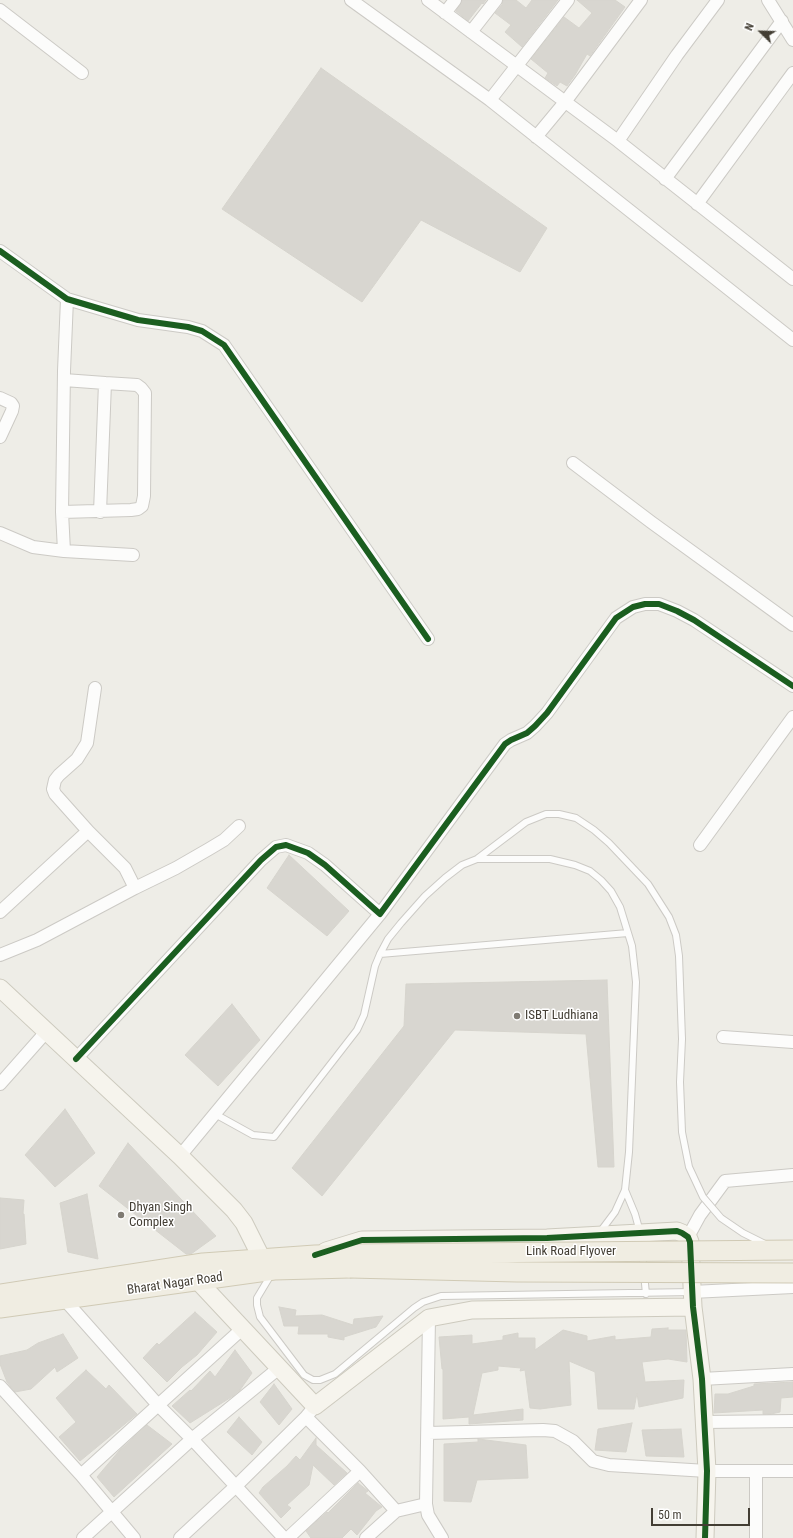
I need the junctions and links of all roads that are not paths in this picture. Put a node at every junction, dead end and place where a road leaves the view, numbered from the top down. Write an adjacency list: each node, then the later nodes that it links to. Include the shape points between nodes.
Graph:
1 (351, 0): 17 (street)
2 (428, 0): 10 (street)
3 (455, 0): 10 (street)
4 (496, 0): 12 (street)
5 (568, 0): 14 (street)
6 (641, 0): 18 (street)
7 (718, 0): 20 (street)
8 (768, 0): 11 (street)
9 (0, 10): 16 (street)
10 (445, 13): 12 (street)
11 (782, 21): 13 (street); 21 (street)
12 (472, 32): 14 (street)
13 (793, 40)
14 (517, 66): 17 (street); 18 (street)
15 (793, 72): 22 (street)
16 (82, 73)
17 (490, 100): 19 (street)
18 (565, 102): 19 (street); 20 (street)
19 (536, 136): 26 (street)
20 (618, 141): 21 (street)
21 (665, 179): 22 (street)
22 (698, 204): 24 (street)
23 (0, 251): 25 (street)
24 (793, 279)
25 (67, 299): 27 (street); 38 (street, via 138,320 202,331 224,345)
26 (793, 340)
27 (64, 380): 28 (street); 32 (street)
28 (105, 383): 33 (street); 33 (street, via 137,385 145,393 144,496 142,506 138,509)
29 (0, 398): 30 (street, via 13,406)
30 (0, 437)
31 (573, 463): 37 (street)
32 (62, 512): 33 (street); 35 (street)
33 (100, 512)
34 (0, 533): 35 (street, via 33,547)
35 (64, 551): 36 (street)
36 (133, 555)
37 (793, 625)
38 (428, 639)
39 (793, 686): 48 (street, via 677,611 659,604 634,607 616,618 539,722 526,733 505,744)
40 (95, 688): 43 (street, via 88,743 55,780 53,790)
41 (793, 717): 44 (street)
42 (239, 826): 46 (street, via 209,849)
43 (88, 831): 46 (street, via 125,868); 47 (street)
44 (700, 845)
45 (477, 859): 49 (lane, via 550,859 590,871 611,891 620,907); 50 (lane, via 462,865 425,896 388,939); 65 (lane, bridge, via 526,822 546,814 560,814 576,818 594,830 648,884 669,917 676,934 682,1039 682,1132 689,1167 704,1197 721,1218 743,1233)
46 (135, 888): 51 (street, via 36,940)
47 (0, 912)
48 (380, 914): 56 (street, via 308,853 286,845 276,848 261,860); 58 (street)
49 (628, 933): 50 (lane); 61 (lane, via 636,982)
50 (380, 954): 58 (lane, via 364,1015 357,1030 274,1137 253,1135)
51 (0, 955)
52 (0, 988): 53 (street)
53 (46, 1032): 56 (street); 57 (street)
54 (723, 1037): 55 (street)
55 (793, 1042)
56 (76, 1059): 59 (street)
57 (0, 1084)
58 (215, 1114): 59 (street)
59 (180, 1156): 68 (street, via 234,1210)
60 (793, 1175): 64 (street, via 725,1181 700,1215)
61 (625, 1190): 62 (lane); 63 (lane, via 615,1212)
62 (640, 1232): 63 (street); 64 (street, via 677,1231); 73 (lane)
63 (598, 1234): 66 (street, via 547,1238 362,1240)
64 (688, 1237): 75 (street)
65 (785, 1250): 67 (main road, Link Road Flyover, bridge)
66 (315, 1255): 67 (main road, Bharat Nagar Road); 68 (main road, Bharat Nagar Road)
67 (350, 1261): 68 (main road, Bharat Nagar Road); 69 (main road, Link Road Flyover, bridge, via 517,1272)
68 (268, 1265): 70 (main road, Bharat Nagar Road); 72 (main road, Bharat Nagar Road, via 203,1264); 73 (lane, via 257,1298 260,1317 304,1375 313,1380 335,1374 414,1308 436,1297)
69 (793, 1273)
70 (198, 1280): 74 (main road, Bharat Nagar Road); 78 (street)
71 (793, 1286): 75 (street)
72 (0, 1294)
73 (646, 1294): 75 (lane)
74 (64, 1300): 76 (main road, Bharat Nagar Road); 83 (street)
75 (692, 1300): 77 (street, via 472,1310); 81 (street)
76 (0, 1308)
77 (429, 1318): 84 (street); 87 (street)
78 (242, 1329): 79 (street); 83 (street)
79 (279, 1368): 84 (street); 88 (street)
80 (793, 1374): 81 (street)
81 (702, 1378): 86 (street)
82 (0, 1386): 93 (street)
83 (158, 1405): 88 (street); 93 (street)
84 (310, 1411): 89 (street); 94 (street)
85 (793, 1421): 86 (street)
86 (704, 1422): 90 (street)
87 (428, 1433): 90 (street, via 555,1431 573,1441 592,1461 602,1464); 95 (street)
88 (192, 1439): 94 (street); 97 (street)
89 (360, 1471): 96 (street); 102 (street)
90 (707, 1471): 91 (street); 105 (street)
91 (756, 1471): 92 (street); 106 (street)
92 (793, 1471)
93 (81, 1475): 97 (street)
94 (235, 1487): 100 (street); 101 (street)
95 (426, 1504): 96 (street); 104 (street, via 428,1515)
96 (396, 1511): 103 (street)
97 (111, 1512): 98 (street); 99 (street)
98 (83, 1538)
99 (134, 1538)
100 (180, 1538)
101 (284, 1538)
102 (288, 1538)
103 (366, 1538)
104 (442, 1538)
105 (705, 1538)
106 (756, 1538)

